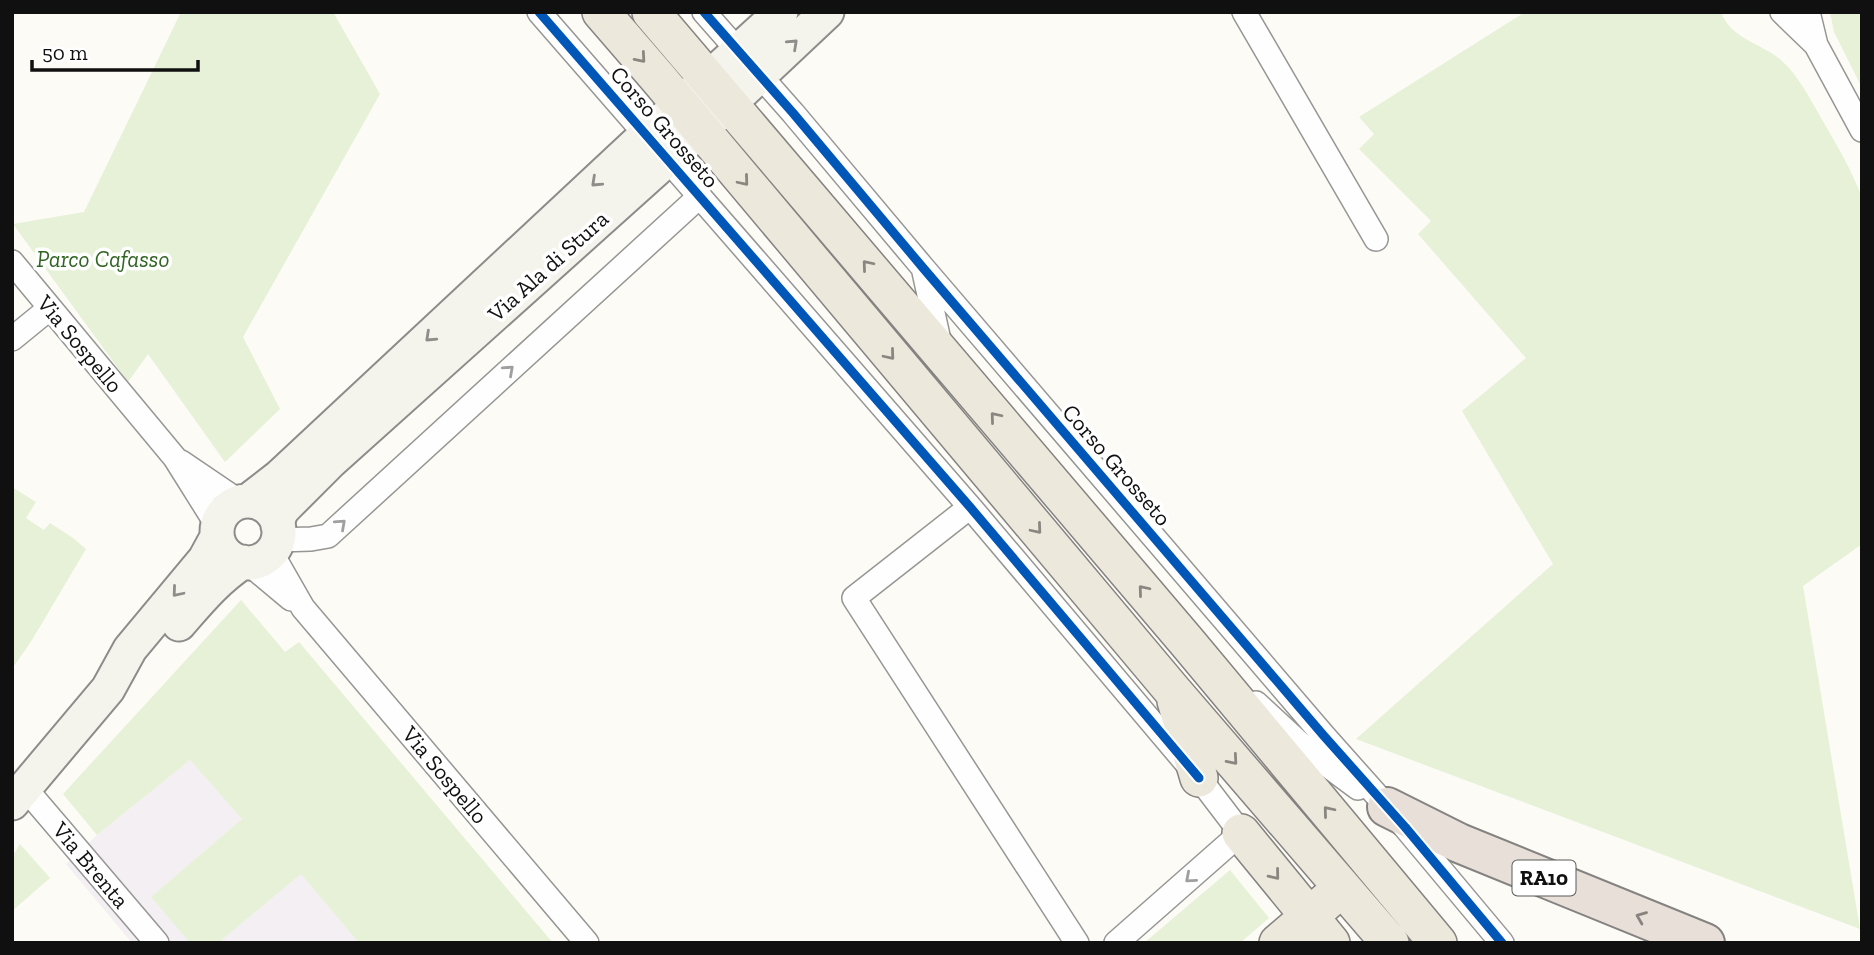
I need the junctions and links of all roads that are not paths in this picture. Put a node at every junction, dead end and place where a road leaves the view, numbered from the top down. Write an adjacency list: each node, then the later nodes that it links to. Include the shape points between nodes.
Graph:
1 (539, 12): 15 (street, Corso Grosseto)
2 (601, 12): 13 (main road, Corso Grosseto, one-way to 13)
3 (651, 12): 12 (main road, Corso Grosseto)
4 (704, 12): 11 (street, Corso Grosseto)
5 (781, 12): 11 (street, Via Ala di Stura)
6 (827, 12): 11 (street, Via Ala di Stura, one-way to 6)
7 (1244, 12): 17 (street)
8 (1782, 12): 10 (street)
9 (1808, 12): 10 (street)
10 (1816, 45): 14 (street)
11 (749, 64): 12 (street, Via Ala di Stura); 19 (street, Corso Grosseto)
12 (719, 92): 13 (street, Via Ala di Stura); 22 (main road, Corso Grosseto, one-way to 12)
13 (690, 117): 15 (street, Via Ala di Stura); 30 (main road, Corso Grosseto, one-way to 30)
14 (1862, 130)
15 (657, 147): 16 (street, Corso Grosseto); 24 (street, Via Ala di Stura, one-way to 24, via 279,477); 27 (street, Via Ala di Stura, via 283,509)
16 (700, 196): 25 (street, Corso Grosseto); 27 (street, one-way to 16, via 328,536)
17 (1376, 239)
18 (12, 262): 20 (street, Via Sospello)
19 (924, 269): 22 (street, Corso Grosseto); 33 (street, Corso Grosseto)
20 (50, 308): 21 (street); 23 (street, Via Sospello)
21 (12, 339)
22 (943, 355): 28 (main road, Corso Grosseto, one-way to 22)
23 (176, 458): 24 (street, Via Sospello); 26 (street, Via Sospello)
24 (244, 501): 26 (street, via 225,510); 27 (street, via 262,504 276,518)
25 (970, 508): 31 (street, Corso Grosseto); 41 (street, via 854,598)
26 (217, 531): 27 (street, via 229,556); 29 (street, Via Ala di Stura, one-way to 29, via 205,559 130,649)
27 (264, 549): 29 (street, Via Ala di Stura, via 225,574 143,663); 40 (street, Via Sospello, via 303,608)
28 (1187, 642): 33 (street, Corso Grosseto, via 1308,751); 35 (main road, Corso Grosseto, one-way to 28)
29 (108, 689): 32 (street, Via Ala di Stura)
30 (1172, 690): 31 (main road); 36 (main road, Corso Grosseto, one-way to 36)
31 (1199, 778): 34 (street, Corso Grosseto)
32 (18, 795): 39 (street, Via Brenta)
33 (1387, 807): 46 (street, Corso Grosseto); 47 (highway, RA10, one-way to 33, via 1459,843)
34 (1241, 833): 38 (main road, one-way to 38); 42 (street, one-way to 42)
35 (1383, 877): 36 (main road); 37 (main road); 45 (main road, Corso Grosseto)
36 (1343, 888): 37 (main road, Corso Grosseto); 38 (main road)
37 (1366, 915): 38 (main road); 44 (main road, Corso Grosseto)
38 (1325, 934): 43 (main road)
39 (157, 943)
40 (587, 943)
41 (1077, 943)
42 (1116, 943)
43 (1278, 943)
44 (1390, 943)
45 (1438, 943)
46 (1502, 943)
47 (1705, 943)

